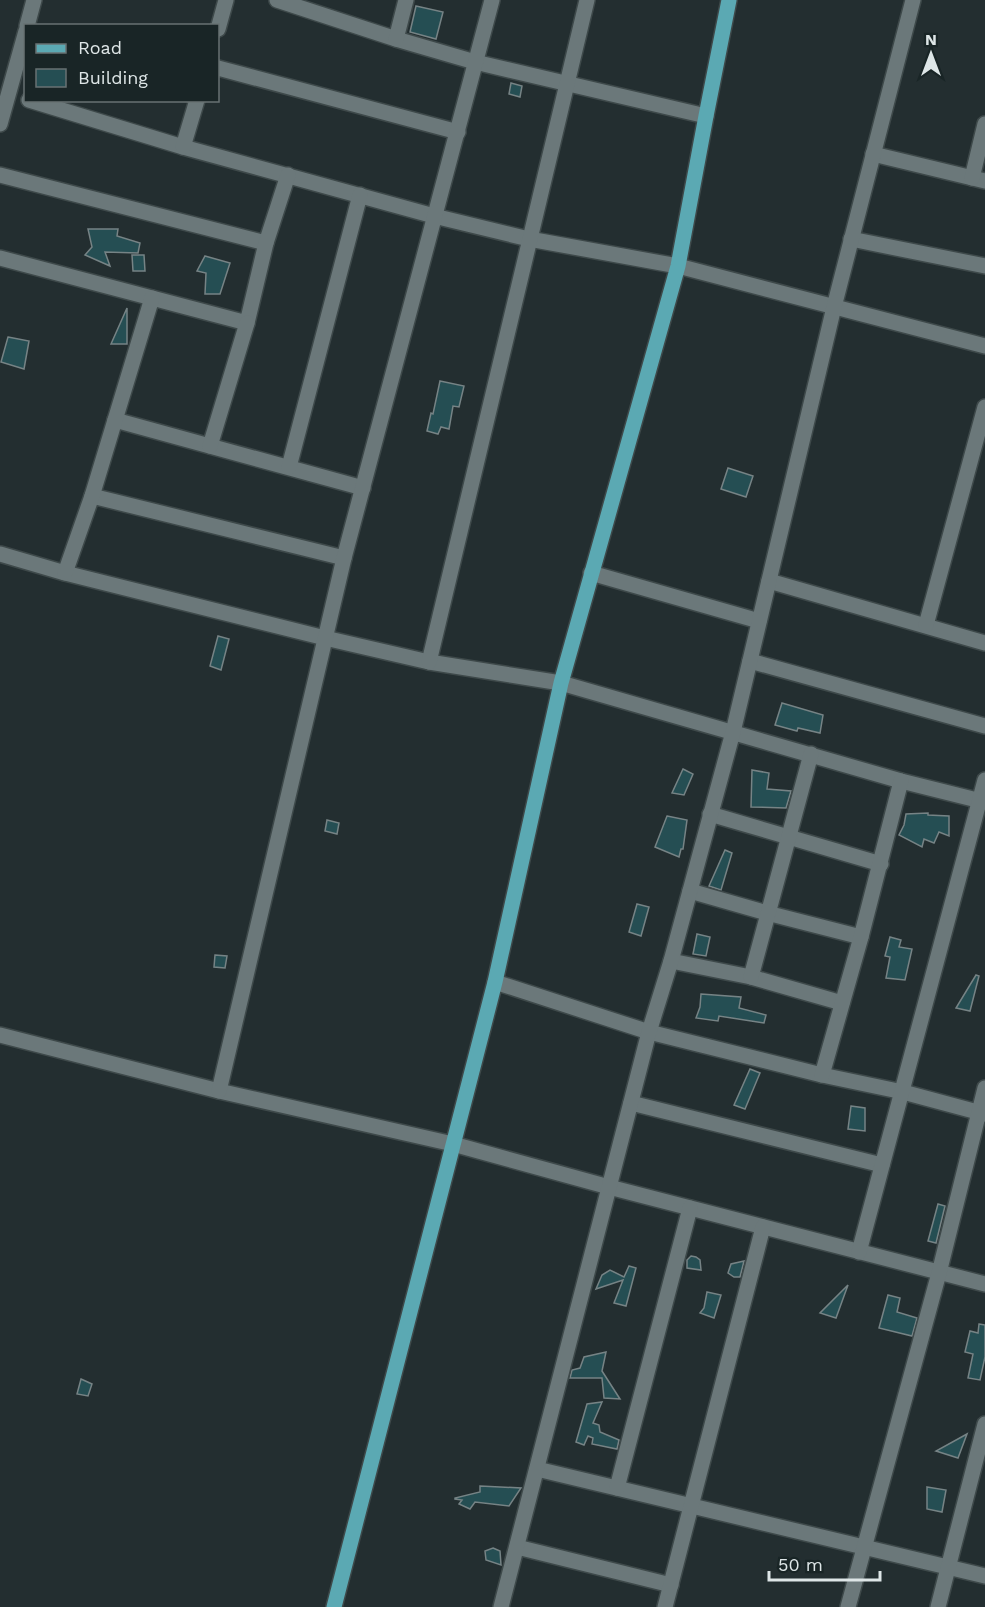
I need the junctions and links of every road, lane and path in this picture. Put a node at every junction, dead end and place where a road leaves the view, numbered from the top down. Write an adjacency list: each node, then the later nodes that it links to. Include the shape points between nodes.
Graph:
1 (34, 0): 10 (street)
2 (226, 0): 11 (street)
3 (277, 0): 9 (street)
4 (406, 0): 13 (street)
5 (492, 0): 14 (street)
6 (587, 0): 16 (street)
7 (729, 0): 21 (main road)
8 (913, 0): 26 (street)
9 (321, 7): 13 (street)
10 (28, 24)
11 (219, 25)
12 (24, 37): 17 (street)
13 (396, 39): 14 (street)
14 (475, 62): 16 (street); 24 (street)
15 (219, 68): 24 (street)
16 (567, 84): 21 (street); 32 (street)
17 (8, 94): 18 (street); 22 (street)
18 (24, 99)
19 (34, 102): 25 (street)
20 (196, 102): 25 (street)
21 (706, 116): 36 (main road)
22 (0, 124)
23 (985, 124): 29 (street)
24 (458, 132): 31 (street)
25 (183, 147): 28 (street)
26 (873, 154): 29 (street); 33 (street)
27 (0, 175): 34 (street)
28 (288, 175): 30 (street); 34 (street)
29 (979, 179)
30 (360, 195): 31 (street); 46 (street)
31 (434, 216): 32 (street); 47 (street)
32 (529, 239): 36 (street); 59 (street)
33 (851, 239): 37 (street); 39 (street)
34 (266, 243): 40 (street)
35 (0, 258): 38 (street)
36 (678, 266): 39 (street); 52 (main road)
37 (985, 266)
38 (152, 298): 40 (street); 43 (street)
39 (834, 307): 41 (street); 53 (street)
40 (247, 323): 44 (street)
41 (985, 346)
42 (985, 407): 45 (street)
43 (115, 420): 44 (street); 48 (street)
44 (210, 446): 46 (street)
45 (978, 461): 55 (street)
46 (289, 467): 47 (street)
47 (363, 488): 50 (street)
48 (92, 496): 50 (street); 51 (street)
49 (0, 554): 51 (street)
50 (344, 558): 56 (street)
51 (65, 573): 56 (street)
52 (591, 573): 54 (street); 60 (main road)
53 (769, 581): 54 (street); 55 (street)
54 (759, 621): 58 (street)
55 (926, 625): 57 (street)
56 (324, 638): 59 (street); 81 (street)
57 (985, 643)
58 (750, 661): 61 (street); 62 (street)
59 (429, 662): 60 (street)
60 (561, 683): 62 (street); 75 (main road)
61 (985, 726)
62 (733, 732): 63 (street); 67 (street)
63 (811, 754): 65 (street); 68 (street)
64 (985, 780): 66 (street)
65 (901, 781): 66 (street); 69 (street)
66 (982, 801): 82 (street)
67 (710, 814): 68 (street); 70 (street)
68 (789, 836): 69 (street); 71 (street)
69 (881, 864): 72 (street)
70 (690, 891): 71 (street); 73 (street)
71 (767, 913): 72 (street); 74 (street)
72 (861, 938): 76 (street)
73 (671, 961): 74 (street); 77 (street)
74 (751, 977): 76 (street)
75 (495, 982): 77 (street); 85 (main road)
76 (842, 1003): 79 (street)
77 (649, 1032): 79 (street); 83 (street)
78 (0, 1035): 81 (street)
79 (822, 1075): 82 (street)
80 (985, 1088): 84 (street)
81 (219, 1091): 85 (street)
82 (903, 1092): 84 (street); 86 (street)
83 (631, 1103): 86 (street); 87 (street)
84 (982, 1113): 91 (street)
85 (453, 1144): 87 (street); 102 (main road)
86 (882, 1165): 90 (street)
87 (609, 1187): 88 (street); 94 (street)
88 (690, 1208): 89 (street); 95 (street)
89 (763, 1227): 90 (street); 96 (street)
90 (859, 1252): 91 (street)
91 (939, 1273): 92 (street); 98 (street)
92 (985, 1284)
93 (985, 1424): 99 (street)
94 (537, 1469): 95 (street); 97 (street)
95 (617, 1488): 96 (street)
96 (691, 1506): 98 (street); 101 (street)
97 (517, 1547): 101 (street); 103 (street)
98 (865, 1547): 99 (street); 105 (street)
99 (948, 1566): 100 (street); 106 (street)
100 (985, 1576)
101 (671, 1585): 104 (street)
102 (334, 1607)
103 (501, 1607)
104 (665, 1607)
105 (848, 1607)
106 (938, 1607)

